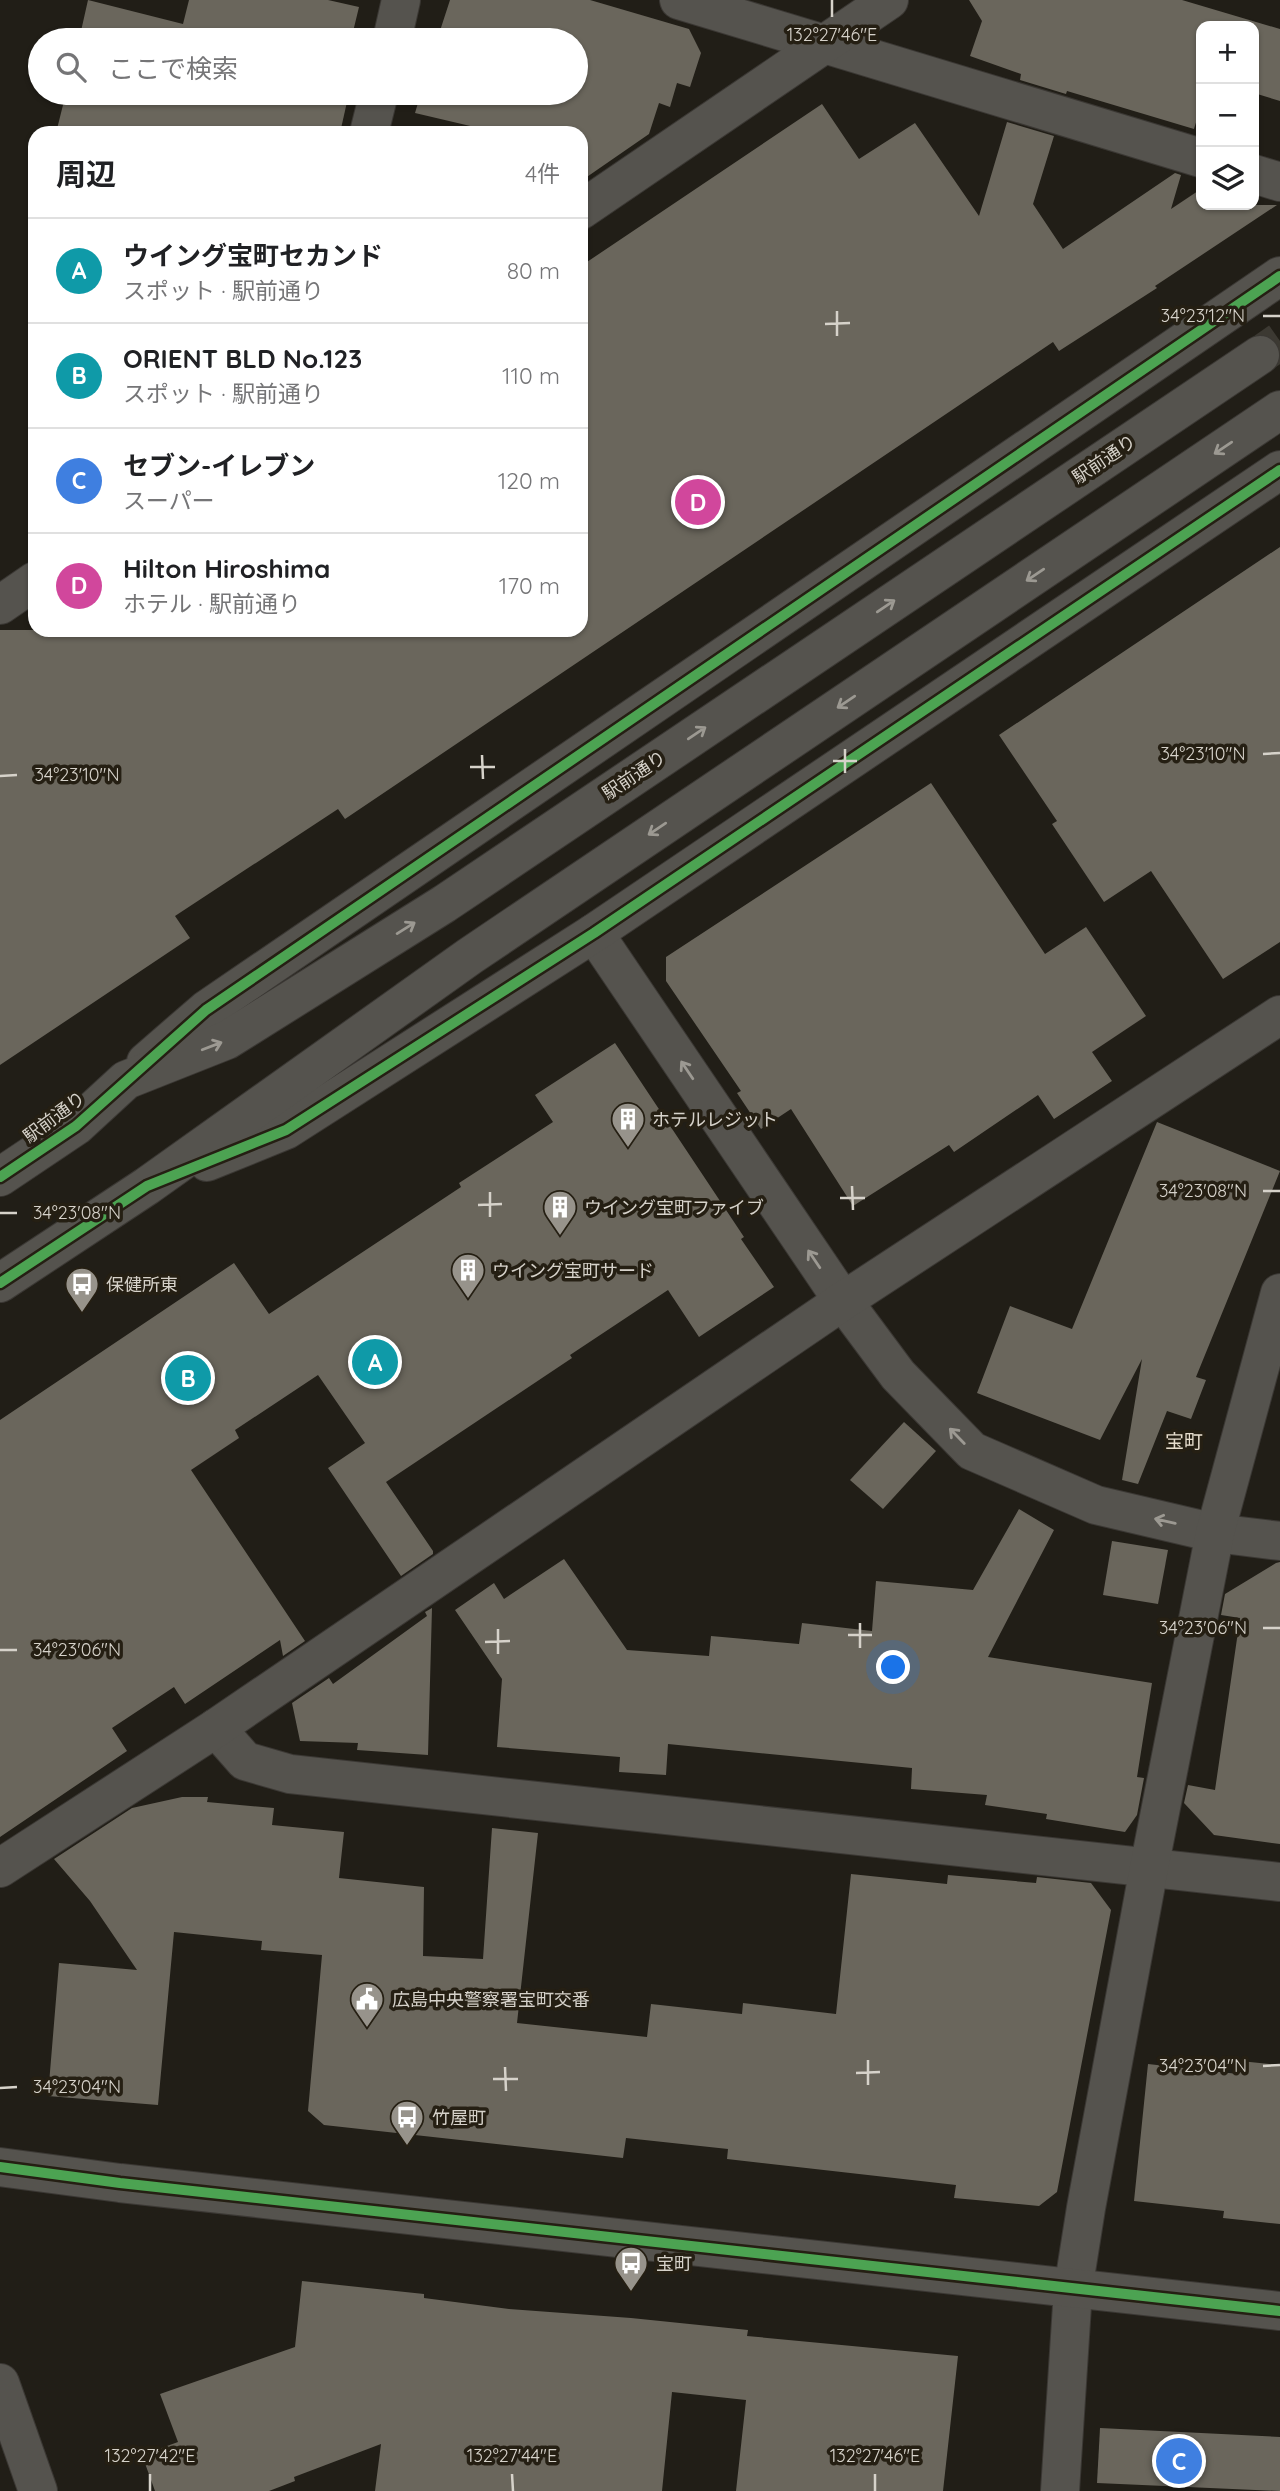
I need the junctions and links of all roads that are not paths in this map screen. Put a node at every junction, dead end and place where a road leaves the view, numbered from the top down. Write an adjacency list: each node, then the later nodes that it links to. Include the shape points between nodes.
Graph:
1 (401, 0): 4 (street)
2 (679, 0): 5 (street)
3 (889, 0): 5 (street)
4 (395, 28)
5 (827, 44): 8 (street); 11 (street)
6 (376, 105): 7 (street)
7 (371, 126)
8 (1196, 156)
9 (1259, 176): 10 (street)
10 (1280, 182)
11 (588, 205)
12 (1280, 276): 20 (street, via 218,1002)
13 (1260, 355): 20 (street, 駅前通り, one-way to 13, via 227,1040 444,904)
14 (1280, 410): 22 (street, one-way to 22, via 470,956)
15 (1280, 470): 18 (street)
16 (28, 586): 17 (street)
17 (0, 605)
18 (594, 933): 22 (street, via 286,1130); 25 (street, one-way to 18)
19 (1280, 1015): 25 (street)
20 (125, 1080): 21 (street, 駅前通り, via 76,1126)
21 (0, 1177)
22 (147, 1186): 23 (street)
23 (0, 1283)
24 (1280, 1293): 26 (street)
25 (843, 1301): 26 (street, one-way to 25, via 1096,1505 972,1451 898,1375); 28 (street)
26 (1215, 1533): 27 (street); 30 (street)
27 (1280, 1541)
28 (216, 1728): 29 (street); 30 (street, via 245,1761 290,1774)
29 (0, 1868)
30 (1149, 1868): 31 (street); 33 (street)
31 (1280, 1882)
32 (0, 2167): 33 (street)
33 (1073, 2290): 34 (street); 37 (street)
34 (1280, 2311)
35 (0, 2384): 36 (street)
36 (38, 2491)
37 (1060, 2491)

